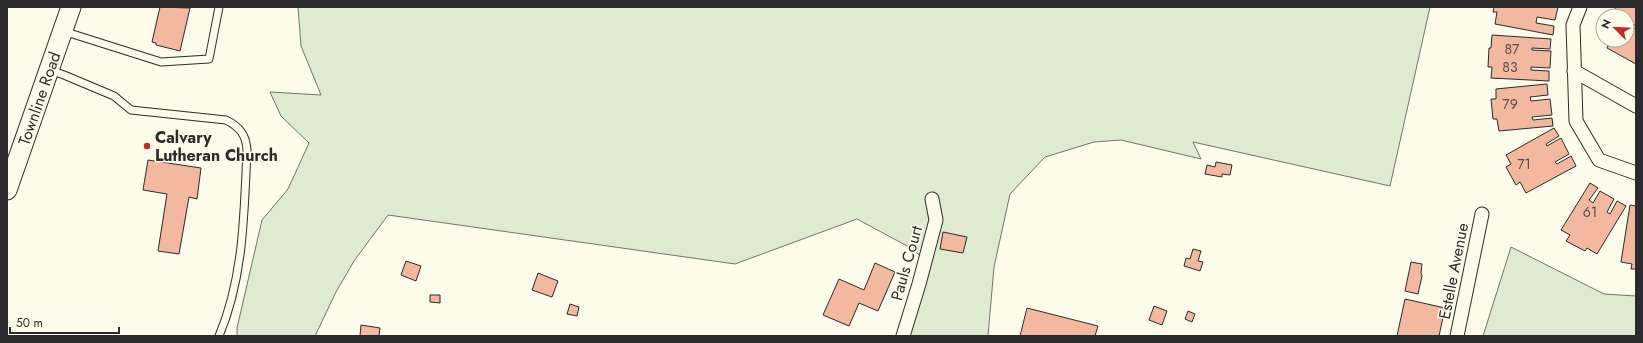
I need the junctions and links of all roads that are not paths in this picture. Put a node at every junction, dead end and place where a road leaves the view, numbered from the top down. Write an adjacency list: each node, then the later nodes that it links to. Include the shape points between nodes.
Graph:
1 (71, 7): 4 (street, Townline Road)
2 (219, 7): 4 (lane, via 208,59 161,62)
3 (1580, 7): 6 (street, via 1573,25)
4 (63, 31): 5 (street, Townline Road)
5 (50, 70): 9 (street, Townline Road); 12 (lane, via 114,96 131,110 226,120 236,124 242,132 247,150 243,238 236,281)
6 (1574, 71): 7 (street); 8 (street, via 1576,121 1599,160)
7 (1636, 106)
8 (1636, 173)
9 (7, 190)
10 (932, 199): 13 (street, Pauls Court, via 936,220 920,284)
11 (1482, 214): 14 (street, Estelle Avenue)
12 (219, 336)
13 (903, 336)
14 (1457, 336)

